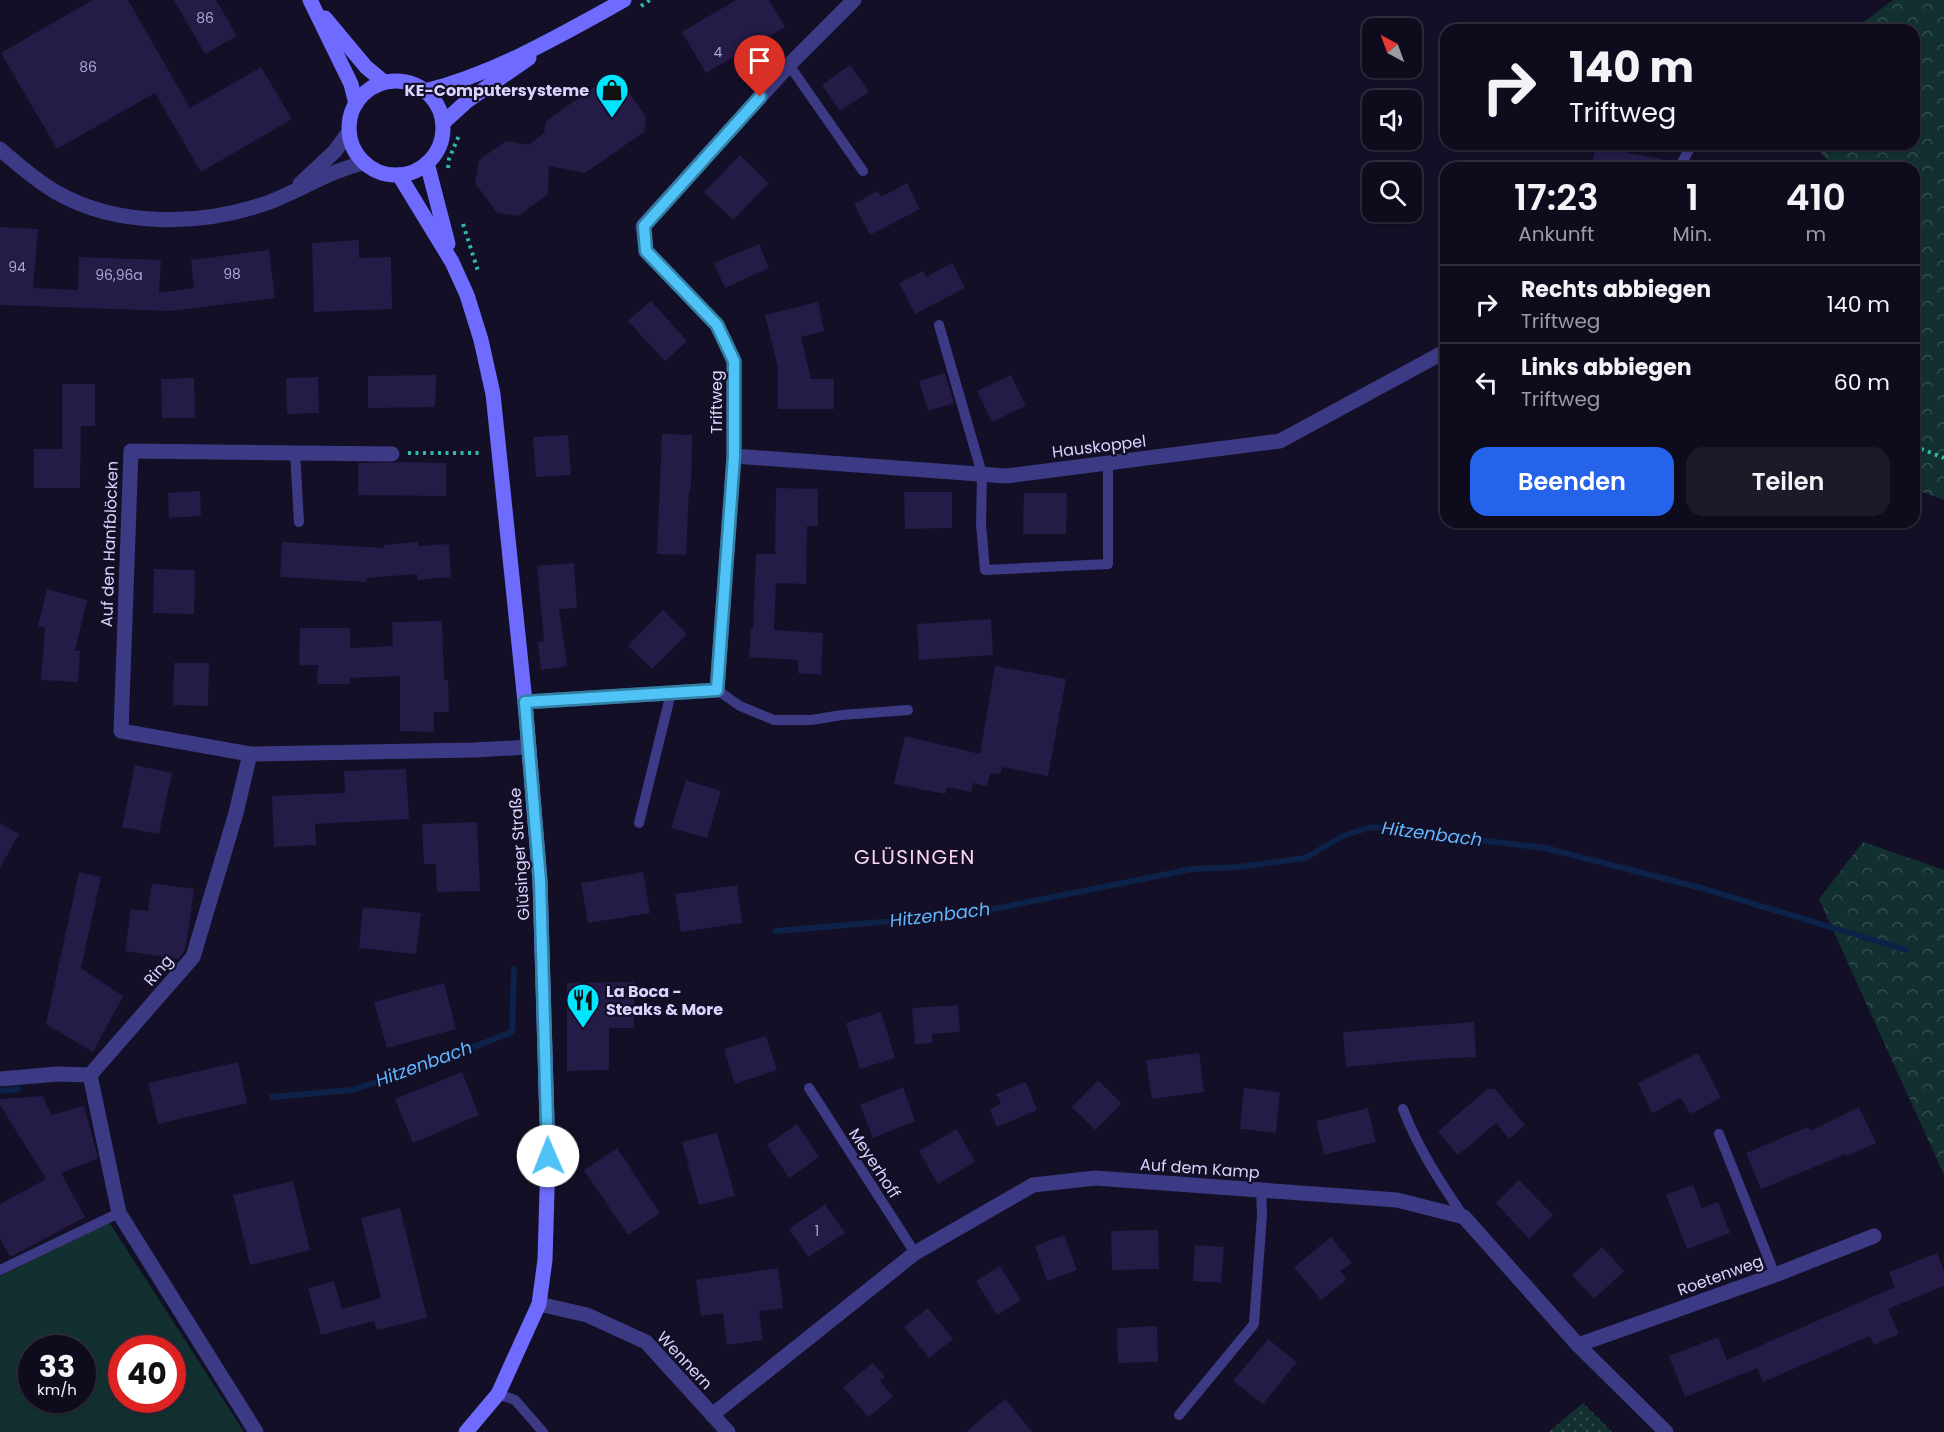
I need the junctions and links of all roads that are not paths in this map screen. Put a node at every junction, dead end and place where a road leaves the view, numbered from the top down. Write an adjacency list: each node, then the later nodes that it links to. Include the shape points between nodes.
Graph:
1 (624, 0): 3 (street)
2 (854, 0): 4 (street, Triftweg)
3 (562, 34): 6 (street, via 459,82); 8 (street, via 467,101)
4 (789, 65): 13 (lane); 21 (street, Triftweg, via 644,226 646,251 717,325 734,361)
5 (384, 82): 6 (street, via 413,84); 7 (street, via 363,94); 7 (street, via 366,68 310,0 351,84)
6 (425, 91): 8 (street, via 437,105)
7 (356, 104): 9 (street)
8 (443, 123): 12 (street, via 437,152)
9 (349, 132): 11 (street); 15 (street, via 335,151)
10 (1, 150): 15 (street, via 55,191 87,206 126,217 203,218 245,210)
11 (365, 163): 14 (street, via 375,170); 15 (street)
12 (427, 163): 14 (street); 16 (street, Glüsinger Straße)
13 (863, 171)
14 (399, 175): 16 (street, Glüsinger Straße)
15 (291, 192)
16 (452, 262): 27 (street, Glüsinger Straße, via 471,306 493,394)
17 (939, 325): 23 (lane)
18 (1440, 354): 22 (street, Hauskoppel, via 1280,441)
19 (295, 452): 20 (street, Auf den Hanfblöcken); 24 (lane); 30 (street, Auf den Hanfblöcken, via 131,451 121,731)
20 (392, 454)
21 (734, 456): 23 (street, Hauskoppel); 25 (street, Triftweg)
22 (1108, 463): 23 (street, Hauskoppel, via 1006,476); 23 (lane, via 1108,564 985,570)
23 (982, 474)
24 (299, 522)
25 (717, 690): 26 (street); 28 (lane, via 740,706 774,720)
26 (672, 693): 27 (street); 31 (lane)
27 (525, 702): 29 (street, Glüsinger Straße)
28 (908, 710)
29 (529, 747): 30 (street); 44 (street, Glüsinger Straße, via 540,881 548,1156 545,1260)
30 (250, 754): 32 (street, Ring, via 193,957)
31 (639, 823)
32 (90, 1075): 33 (street); 38 (street)
33 (0, 1079)
34 (809, 1088): 41 (lane, Meyerhoff)
35 (1403, 1109): 39 (lane, via 1425,1158)
36 (1719, 1134): 43 (lane)
37 (1261, 1190): 39 (street, Auf dem Kamp, via 1397,1200); 41 (street, Auf dem Kamp, via 1095,1178 1033,1185); 48 (lane, via 1254,1324)
38 (118, 1213): 42 (lane); 49 (street)
39 (1464, 1217): 45 (street)
40 (1874, 1236): 43 (street, Roetenweg)
41 (915, 1253): 47 (street, Auf dem Kamp)
42 (0, 1270)
43 (1775, 1275): 45 (street, Roetenweg)
44 (539, 1304): 46 (street, Glüsinger Straße); 47 (street, Wennern, via 587,1315 646,1342)
45 (1578, 1346): 53 (street)
46 (498, 1394): 50 (street, Glüsinger Straße); 51 (lane, via 515,1400)
47 (712, 1415): 52 (street, Wennern)
48 (1179, 1415)
49 (256, 1432)
50 (466, 1432)
51 (543, 1432)
52 (728, 1432)
53 (1666, 1432)

